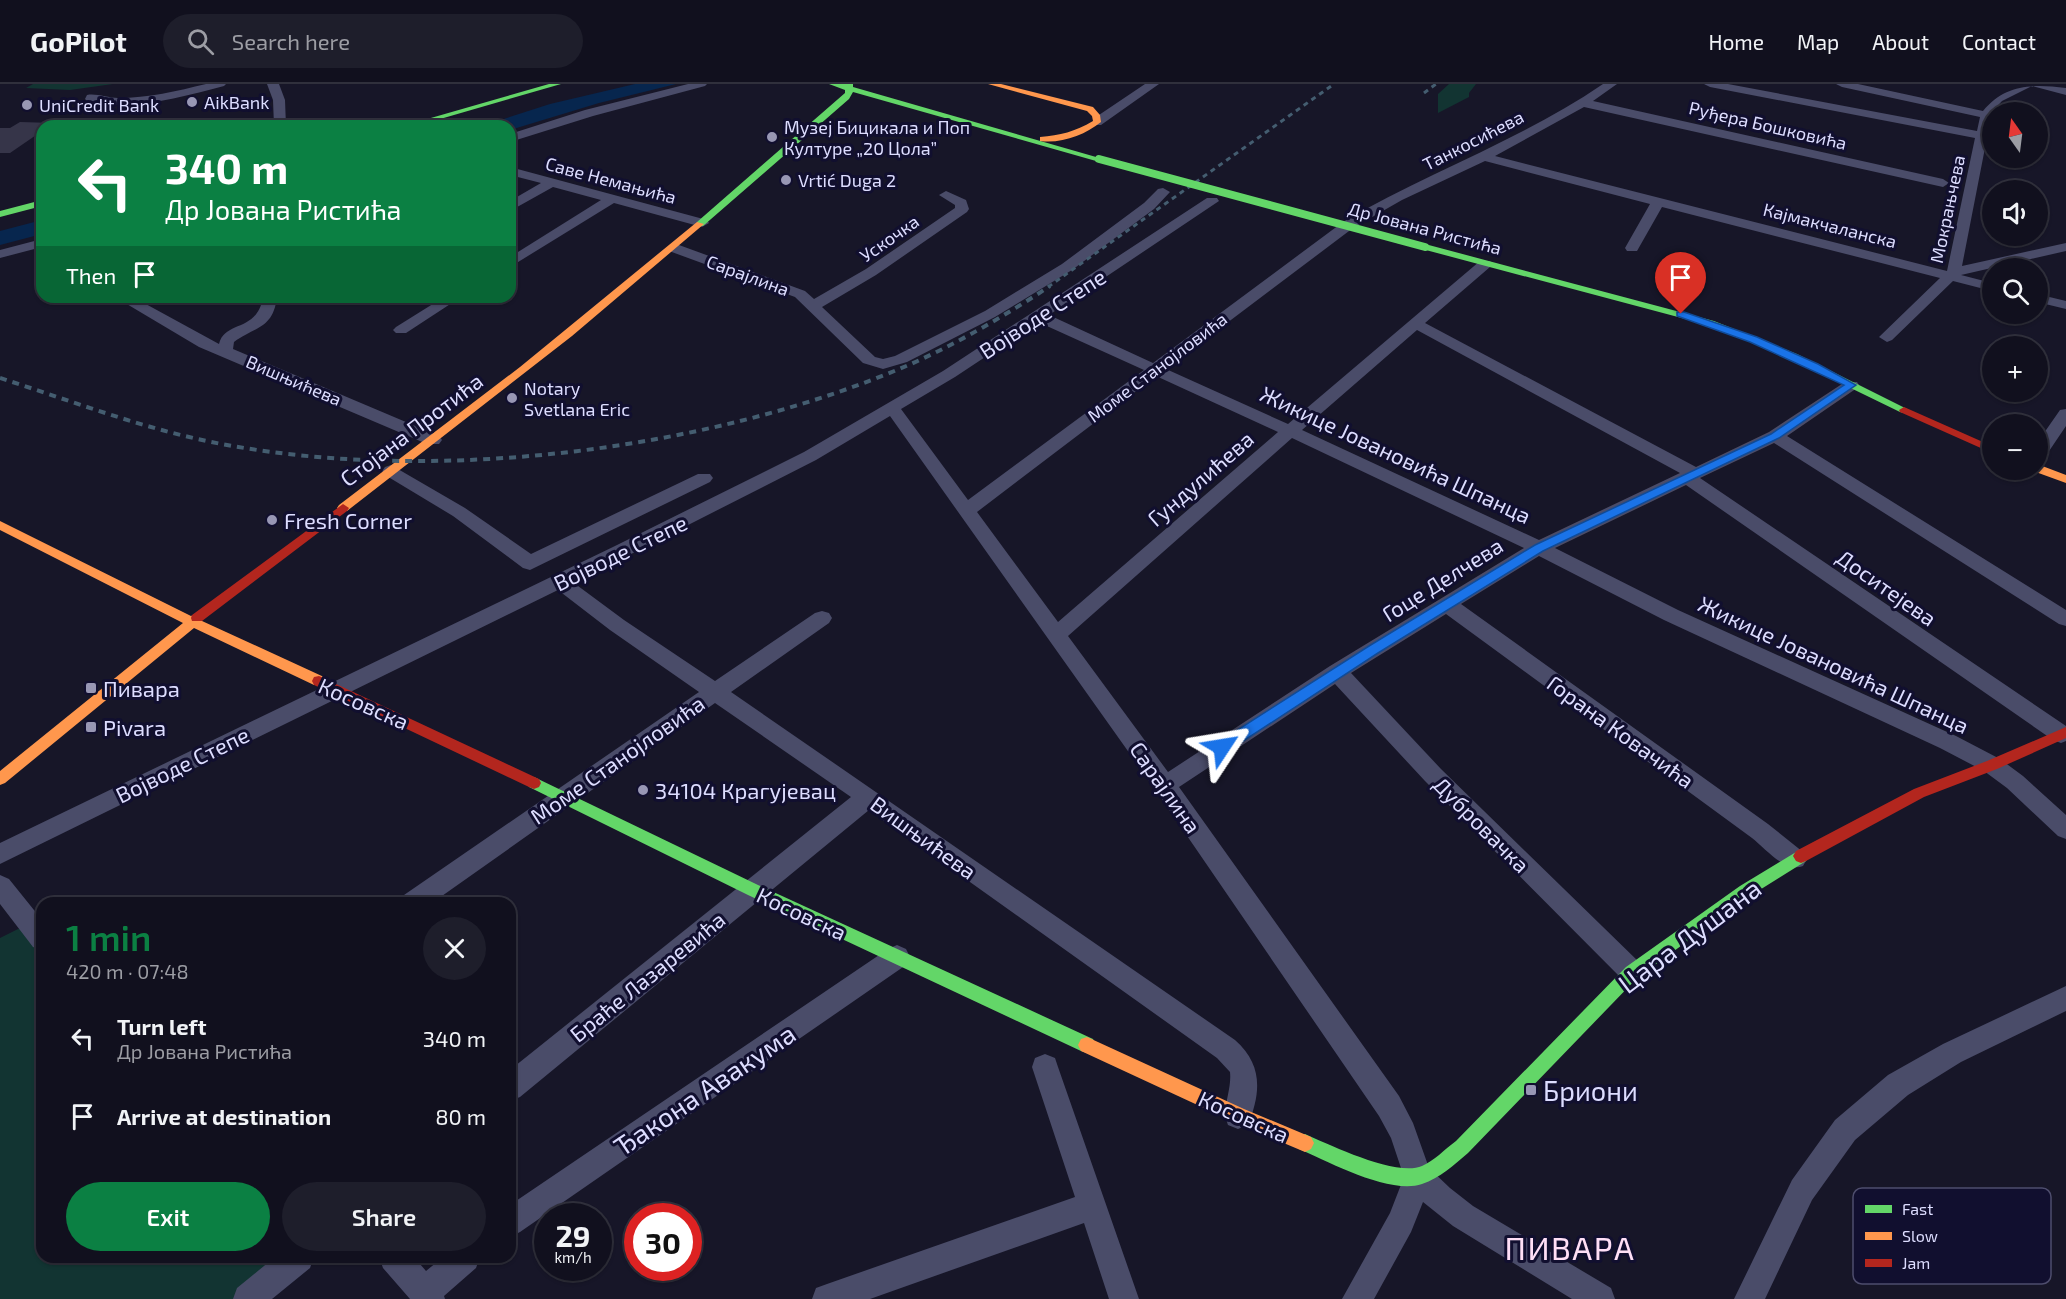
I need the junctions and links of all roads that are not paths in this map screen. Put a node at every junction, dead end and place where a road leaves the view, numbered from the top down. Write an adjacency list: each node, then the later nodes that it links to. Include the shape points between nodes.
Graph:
1 (220, 84): 14 (street, via 129,100 101,101 91,97)
2 (273, 84): 22 (street)
3 (701, 84): 28 (street)
4 (833, 84): 13 (street, Др Јована Ристића); 16 (street)
5 (992, 84): 20 (street)
6 (1153, 84): 19 (street)
7 (1611, 84): 18 (street, Танкосићева)
8 (1710, 84): 27 (street)
9 (1842, 84): 21 (street)
10 (2028, 84): 17 (street)
11 (2037, 84): 15 (street)
12 (563, 85): 23 (street); 24 (street)
13 (849, 87): 16 (street, Стојана Протића, via 846,97); 29 (street, Др Јована Ристића)
14 (107, 90)
15 (2066, 92)
16 (838, 102): 43 (street, Стојана Протића)
17 (1996, 102)
18 (1584, 103): 31 (street, Танкосићева); 34 (street, Руђера Бошковића)
19 (1123, 104): 20 (street); 25 (street)
20 (1090, 109): 25 (street, via 1096,116)
21 (1982, 114)
22 (280, 120)
23 (430, 120)
24 (452, 120)
25 (1091, 126): 29 (street, via 1051,140); 30 (street, via 1079,137 1080,145)
26 (1982, 131): 27 (street, Мокрањчева)
27 (1981, 135): 52 (street, Мокрањчева)
28 (516, 136)
29 (1019, 136): 30 (street, Др Јована Ристића)
30 (1095, 157): 51 (street, Др Јована Ристића, bridge)
31 (1484, 157): 39 (street, Кајмакчаланска); 44 (street, Танкосићева, via 1385,203)
32 (516, 173): 33 (street, Саве Немањића)
33 (552, 182): 37 (street, Саве Немањића); 40 (street)
34 (1943, 183)
35 (1163, 192): 65 (street, Војводе Степе, via 1067,267 990,314 890,363)
36 (946, 195): 59 (street, Ускочка, via 961,203 962,209 862,278)
37 (613, 198): 43 (street, Саве Немањића); 50 (street)
38 (1212, 201): 60 (street, Војводе Степе)
39 (1658, 202): 48 (street); 52 (street, Кајмакчаланска)
40 (516, 203)
41 (36, 205): 42 (street)
42 (0, 214)
43 (702, 223): 47 (street, Стојана Протића)
44 (1348, 225): 66 (street, Моме Станојловића)
45 (36, 245): 49 (street)
46 (2066, 247): 52 (street)
47 (674, 248): 59 (street, Сарајлина, via 791,289); 72 (street, Стојана Протића)
48 (1632, 248)
49 (0, 254)
50 (516, 259)
51 (1485, 264): 61 (street, Гундулићева); 67 (street, Др Јована Ристића, via 1711,323 1793,356)
52 (1952, 274): 53 (street, Кајмакчаланска); 63 (street, Мокрањчева)
53 (1982, 284)
54 (2048, 301): 58 (street)
55 (132, 303): 64 (street, via 204,344)
56 (269, 303): 64 (street, Вишњићева, via 264,318 226,340)
57 (444, 303): 62 (street)
58 (2066, 305)
59 (813, 306): 65 (street, Сарајлина)
60 (1038, 316): 66 (street, Жикице Јовановића Шпанца); 68 (street, Војводе Степе)
61 (1416, 324): 70 (street, Гундулићева); 77 (street, Доситејева)
62 (401, 330)
63 (1887, 337)
64 (225, 351): 72 (street, Вишњићева)
65 (869, 360)
66 (1154, 369): 70 (street, Жикице Јовановића Шпанца); 80 (street, Моме Станојловића)
67 (1851, 385): 71 (street, Гоце Делчева); 74 (street, Др Јована Ристића)
68 (893, 409): 80 (street, Сарајлина); 83 (street, Војводе Степе, via 774,475)
69 (2066, 414): 73 (street)
70 (1290, 431): 82 (street, Жикице Јовановића Шпанца); 88 (street, Гундулићева)
71 (1775, 436): 77 (street, Гоце Делчева); 86 (street)
72 (433, 440): 75 (street, Стојана Протића)
73 (2048, 440)
74 (1982, 445)
75 (391, 471): 78 (street, via 459,512 530,563); 87 (street, Стојана Протића)
76 (2048, 472): 79 (street)
77 (1690, 475): 82 (street, Гоце Делчева); 92 (street, Доситејева, via 1927,644)
78 (704, 478)
79 (2066, 479)
80 (967, 510): 88 (street, Сарајлина)
81 (0, 525): 87 (street, Косовска)
82 (1539, 548): 84 (street, Гоце Делчева); 93 (street, Жикице Јовановића Шпанца, via 1671,615 1948,741)
83 (560, 582): 90 (street, Војводе Степе); 91 (street, Вишњићева, via 662,659)
84 (1446, 604): 89 (street, Гоце Делчева); 100 (street, Горана Ковачића)
85 (822, 618): 91 (street, Моме Станојловића)
86 (2066, 619)
87 (193, 621): 90 (street, Косовска); 94 (street, Стојана Протића)
88 (1057, 635): 95 (street, Сарајлина)
89 (1338, 672): 95 (street, Гоце Делчева); 106 (street, Дубровачка, via 1433,775)
90 (335, 690): 96 (street, Косовска); 99 (street, Војводе Степе)
91 (714, 691): 96 (street, Моме Станојловића); 97 (street, Вишњићева)
92 (2063, 733): 93 (street, Цара Душана)
93 (1992, 765): 98 (street, Жикице Јовановића Шпанца); 100 (street, Цара Душана, via 1919,793)
94 (0, 779)
95 (1165, 785): 111 (street, Сарајлина, via 1389,1106)
96 (563, 796): 102 (street, Косовска); 103 (street, Моме Станојловића)
97 (868, 797): 102 (street, Браће Лазаревића); 110 (street, Вишњићева, via 1237,1057 1245,1071)
98 (2066, 829)
99 (0, 854)
100 (1795, 859): 106 (street, Цара Душана)
101 (0, 886): 104 (street)
102 (753, 890): 105 (street, Косовска); 109 (street, Браће Лазаревића)
103 (421, 897)
104 (36, 931)
105 (897, 957): 110 (street, Косовска); 113 (street, Ђакона Авакума)
106 (1632, 972): 111 (street, Цара Душана, via 1462,1147)
107 (2066, 998): 123 (street, via 1952,1053 1907,1080 1845,1130 1802,1190)
108 (1045, 1067): 112 (street)
109 (516, 1082)
110 (1238, 1115): 111 (street, Косовска, via 1358,1165)
111 (1418, 1177): 121 (street, via 1401,1222); 122 (street, via 1463,1216)
112 (1091, 1206): 119 (street); 120 (street)
113 (516, 1218)
114 (292, 1263): 118 (street)
115 (399, 1263): 117 (street)
116 (459, 1263): 117 (street)
117 (428, 1296)
118 (248, 1299)
119 (827, 1299)
120 (1124, 1299)
121 (1357, 1299)
122 (1599, 1299)
123 (1749, 1299)

